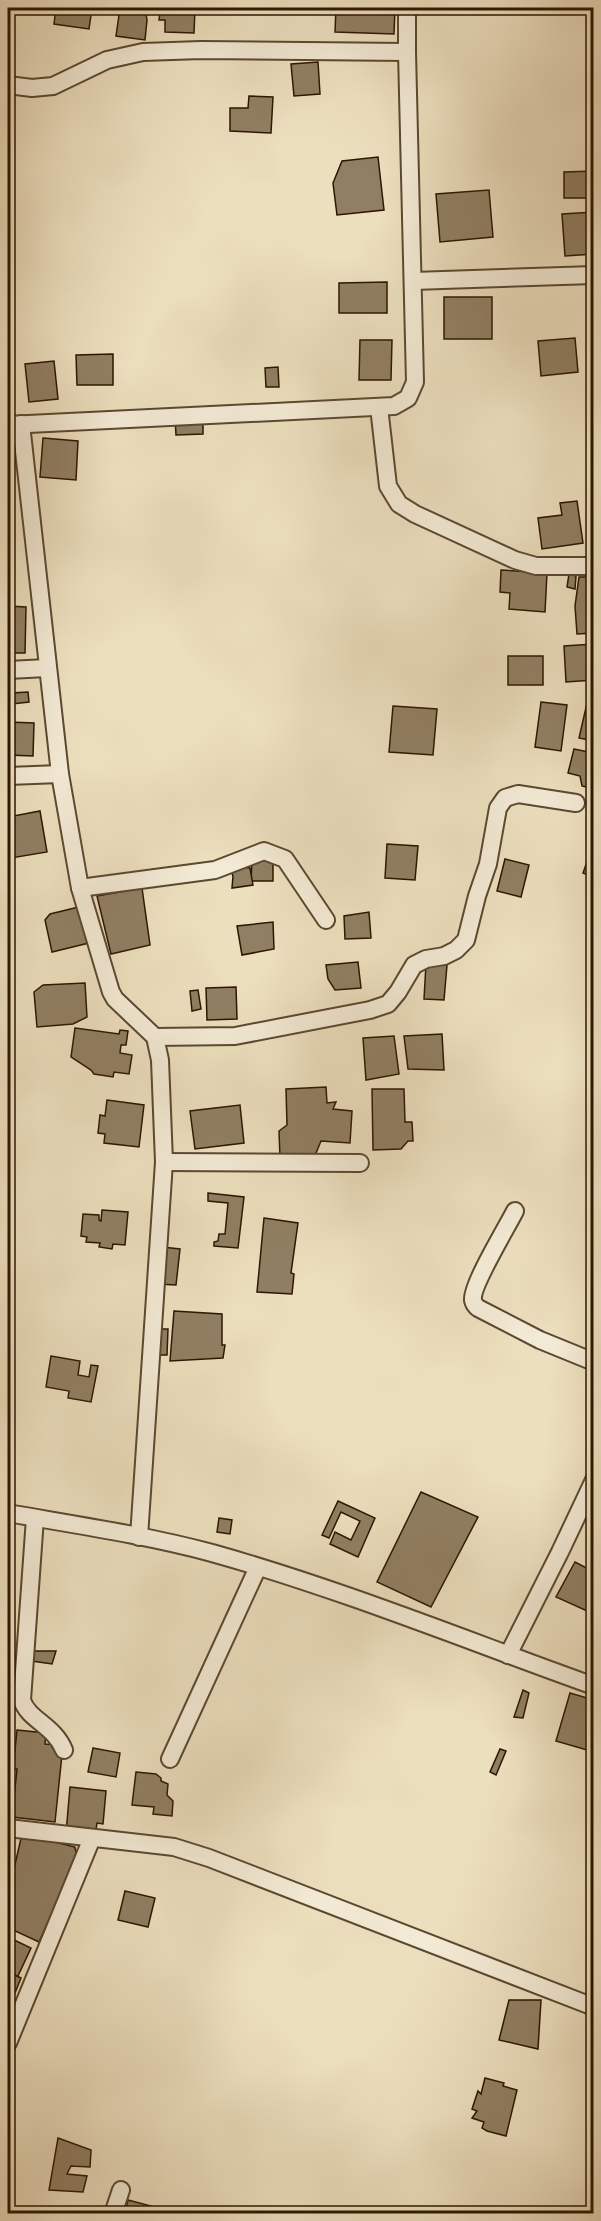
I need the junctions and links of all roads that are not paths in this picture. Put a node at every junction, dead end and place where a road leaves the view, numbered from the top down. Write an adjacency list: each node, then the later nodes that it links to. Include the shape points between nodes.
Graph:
1 (407, 8): 2 (street)
2 (406, 52): 3 (street, via 143,52 107,60 53,86); 5 (street)
3 (8, 85)
4 (594, 275): 5 (street)
5 (413, 281): 6 (street, via 415,382 408,398 394,406)
6 (379, 407): 7 (street); 8 (street, via 388,486 399,504 515,560 537,566)
7 (14, 425): 9 (street)
8 (594, 566)
9 (47, 668): 10 (street); 11 (street)
10 (8, 670)
11 (60, 774): 12 (street); 14 (street)
12 (8, 776)
13 (576, 803): 16 (street, via 519,794 505,798 498,808 488,864 466,940 444,956 414,965 388,1004 235,1036)
14 (80, 888): 15 (street, via 215,870 264,851 285,859); 16 (street, via 111,992)
15 (326, 920)
16 (155, 1037): 17 (street, via 160,1060)
17 (164, 1162): 18 (street); 24 (street)
18 (360, 1163)
19 (515, 1211): 20 (street, via 476,1285 474,1304 540,1340)
20 (594, 1362)
21 (594, 1480): 26 (street)
22 (8, 1513): 23 (street)
23 (35, 1518): 24 (street); 28 (street, via 22,1700 25,1709 59,1737)
24 (139, 1537): 25 (street)
25 (258, 1567): 26 (street); 29 (street)
26 (508, 1655): 27 (street)
27 (594, 1686)
28 (64, 1750)
29 (170, 1759)
30 (8, 1828): 31 (street)
31 (92, 1838): 32 (street, via 174,1847 209,1858); 33 (street)
32 (594, 2007)
33 (8, 2043)
34 (121, 2190): 35 (street)
35 (113, 2214)

